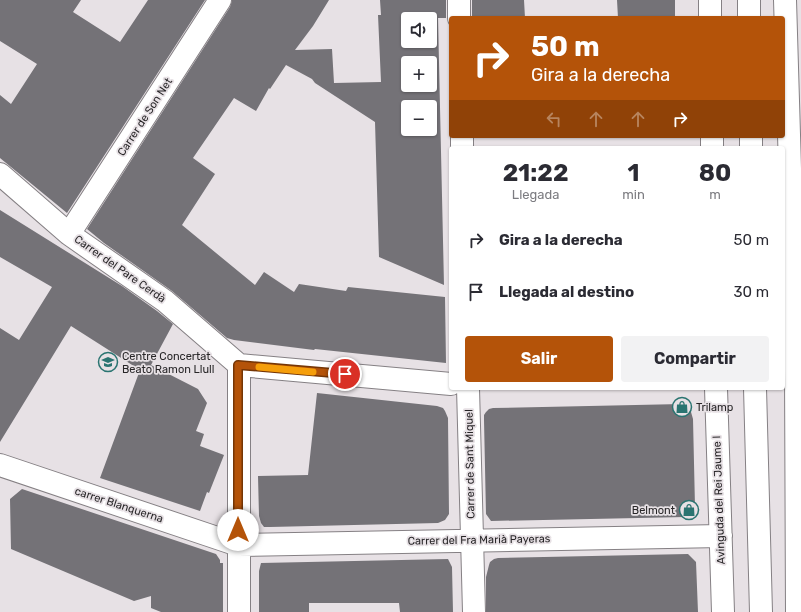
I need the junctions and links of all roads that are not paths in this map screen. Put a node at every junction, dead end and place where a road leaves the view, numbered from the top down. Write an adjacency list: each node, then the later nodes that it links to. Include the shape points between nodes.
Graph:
1 (220, 0): 10 (main road, Carrer de Son Net)
2 (459, 0): 6 (main road)
3 (710, 0): 7 (main road)
4 (749, 0): 8 (main road)
5 (785, 0): 12 (main road)
6 (459, 16)
7 (710, 16)
8 (749, 16)
9 (0, 174): 10 (main road, Carrer del Pare Cerdà)
10 (69, 234): 11 (main road, Carrer del Pare Cerdà, via 165,301)
11 (238, 365): 13 (main road); 20 (main road)
12 (789, 377): 25 (main road)
13 (449, 384)
14 (468, 390): 19 (main road, Carrer de Sant Miquel)
15 (716, 390): 18 (main road, Avinguda del Rei Jaume I)
16 (755, 390): 24 (main road)
17 (0, 465): 20 (main road, carrer Blanquerna)
18 (721, 536): 19 (main road, Carrer del Fra Marià Payeras); 23 (main road, Avinguda del Rei Jaume I)
19 (472, 540): 20 (main road, Carrer del Fra Marià Payeras); 22 (main road, Carrer de Sant Miquel)
20 (238, 544): 21 (main road)
21 (239, 612)
22 (474, 612)
23 (723, 612)
24 (761, 612)
25 (797, 612)

